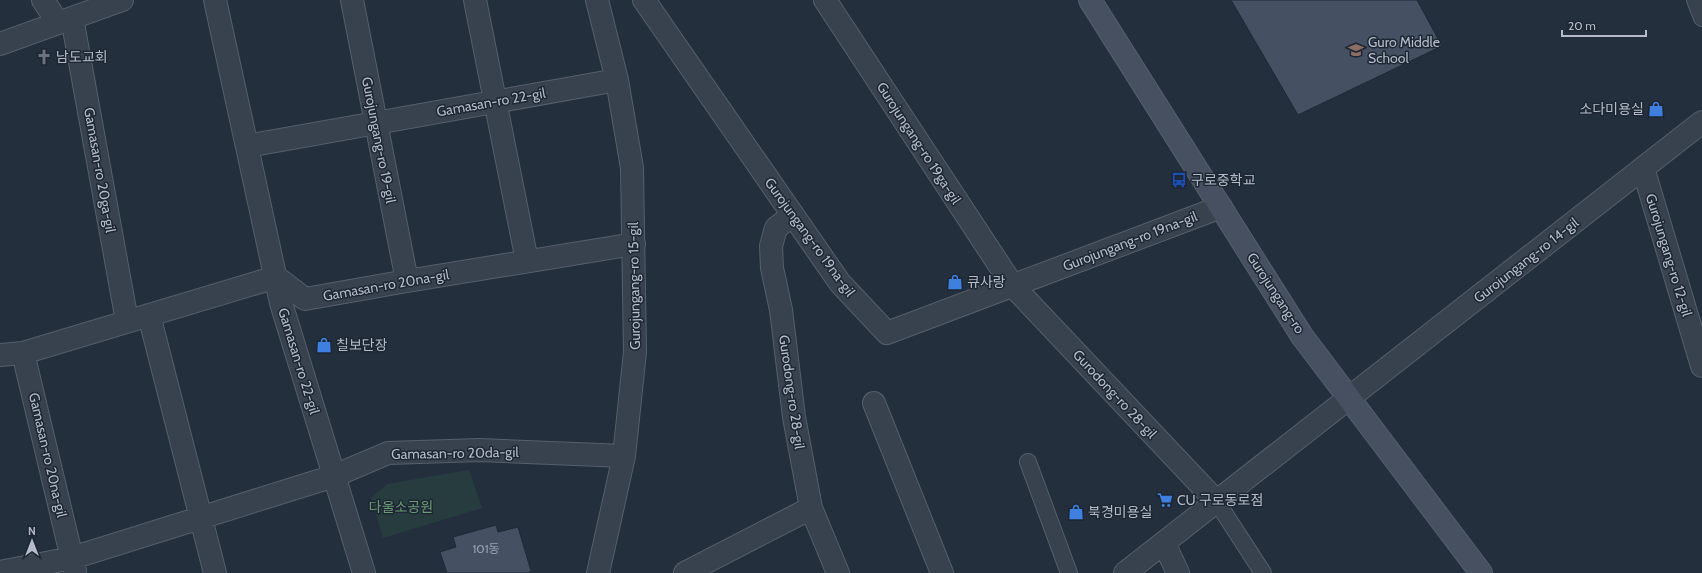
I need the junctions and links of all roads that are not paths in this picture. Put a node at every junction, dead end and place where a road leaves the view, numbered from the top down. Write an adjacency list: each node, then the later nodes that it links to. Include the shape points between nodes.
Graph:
1 (43, 0): 12 (street)
2 (122, 0): 12 (street)
3 (215, 0): 18 (street, Gamasan-ro 22-gil)
4 (352, 0): 17 (street, Gurojungang-ro 19-gil)
5 (475, 0): 15 (street)
6 (597, 0): 14 (street, Gurojungang-ro 15-gil)
7 (644, 0): 21 (street, Gurojungang-ro 19na-gil)
8 (825, 0): 26 (street, Gurojungang-ro 19ga-gil)
9 (1090, 0): 20 (street, Gurojungang-ro)
10 (1695, 0): 11 (lane)
11 (1702, 18)
12 (65, 20): 13 (street); 28 (street, Gamasan-ro 20ga-gil)
13 (0, 44)
14 (617, 80): 15 (street, Gamasan-ro 22-gil); 22 (street, Gurojungang-ro 15-gil, via 632,168)
15 (495, 102): 17 (street, Gamasan-ro 22-gil); 23 (street)
16 (1702, 122): 19 (street, Gurojungang-ro 14-gil)
17 (376, 124): 18 (street, Gamasan-ro 22-gil); 25 (street, Gurojungang-ro 19-gil)
18 (247, 146): 24 (street, Gamasan-ro 22-gil)
19 (1643, 168): 31 (street, Gurojungang-ro 12-gil); 32 (street, Gurojungang-ro 14-gil)
20 (1221, 207): 26 (street, Gurojungang-ro 19na-gil); 32 (street, Gurojungang-ro, via 1302,336)
21 (792, 215): 26 (street, Gurojungang-ro 19na-gil, via 840,283 887,333); 38 (street, Gurodong-ro 28-gil, via 776,228 771,246 772,268 781,310 794,417)
22 (634, 244): 23 (street, Gamasan-ro 20na-gil); 34 (street, Gurojungang-ro 15-gil, via 635,352)
23 (527, 261): 25 (street, Gamasan-ro 20na-gil)
24 (276, 277): 25 (street, Gamasan-ro 20na-gil, via 305,299); 27 (street); 36 (street, Gamasan-ro 22-gil, via 281,302)
25 (407, 280)
26 (1013, 286): 37 (street, Gurodong-ro 28-gil)
27 (149, 315): 28 (street); 39 (street)
28 (127, 321): 29 (street)
29 (24, 352): 30 (street); 41 (street, Gamasan-ro 20na-gil)
30 (0, 355)
31 (1702, 366)
32 (1349, 398): 37 (street); 54 (street, Gurojungang-ro)
33 (874, 402): 49 (street)
34 (624, 456): 36 (street, Gamasan-ro 20da-gil, via 480,450 388,453); 46 (street, Gurojungang-ro 15-gil)
35 (1028, 462): 50 (lane)
36 (334, 476): 39 (street, Gamasan-ro 20da-gil); 45 (street, Gamasan-ro 22-gil)
37 (1217, 502): 40 (street); 53 (lane, Gurodong-ro 28-gil)
38 (811, 508): 42 (street); 48 (street, Gurodong-ro 28-gil)
39 (200, 518): 41 (street, Gamasan-ro 20da-gil); 44 (street)
40 (1164, 543): 51 (street); 52 (street)
41 (74, 566): 43 (street, Gamasan-ro 20da-gil)
42 (715, 566): 47 (street)
43 (0, 572)
44 (215, 573)
45 (364, 573)
46 (598, 573)
47 (685, 573)
48 (838, 573)
49 (942, 573)
50 (1069, 573)
51 (1125, 573)
52 (1178, 573)
53 (1263, 573)
54 (1481, 573)

